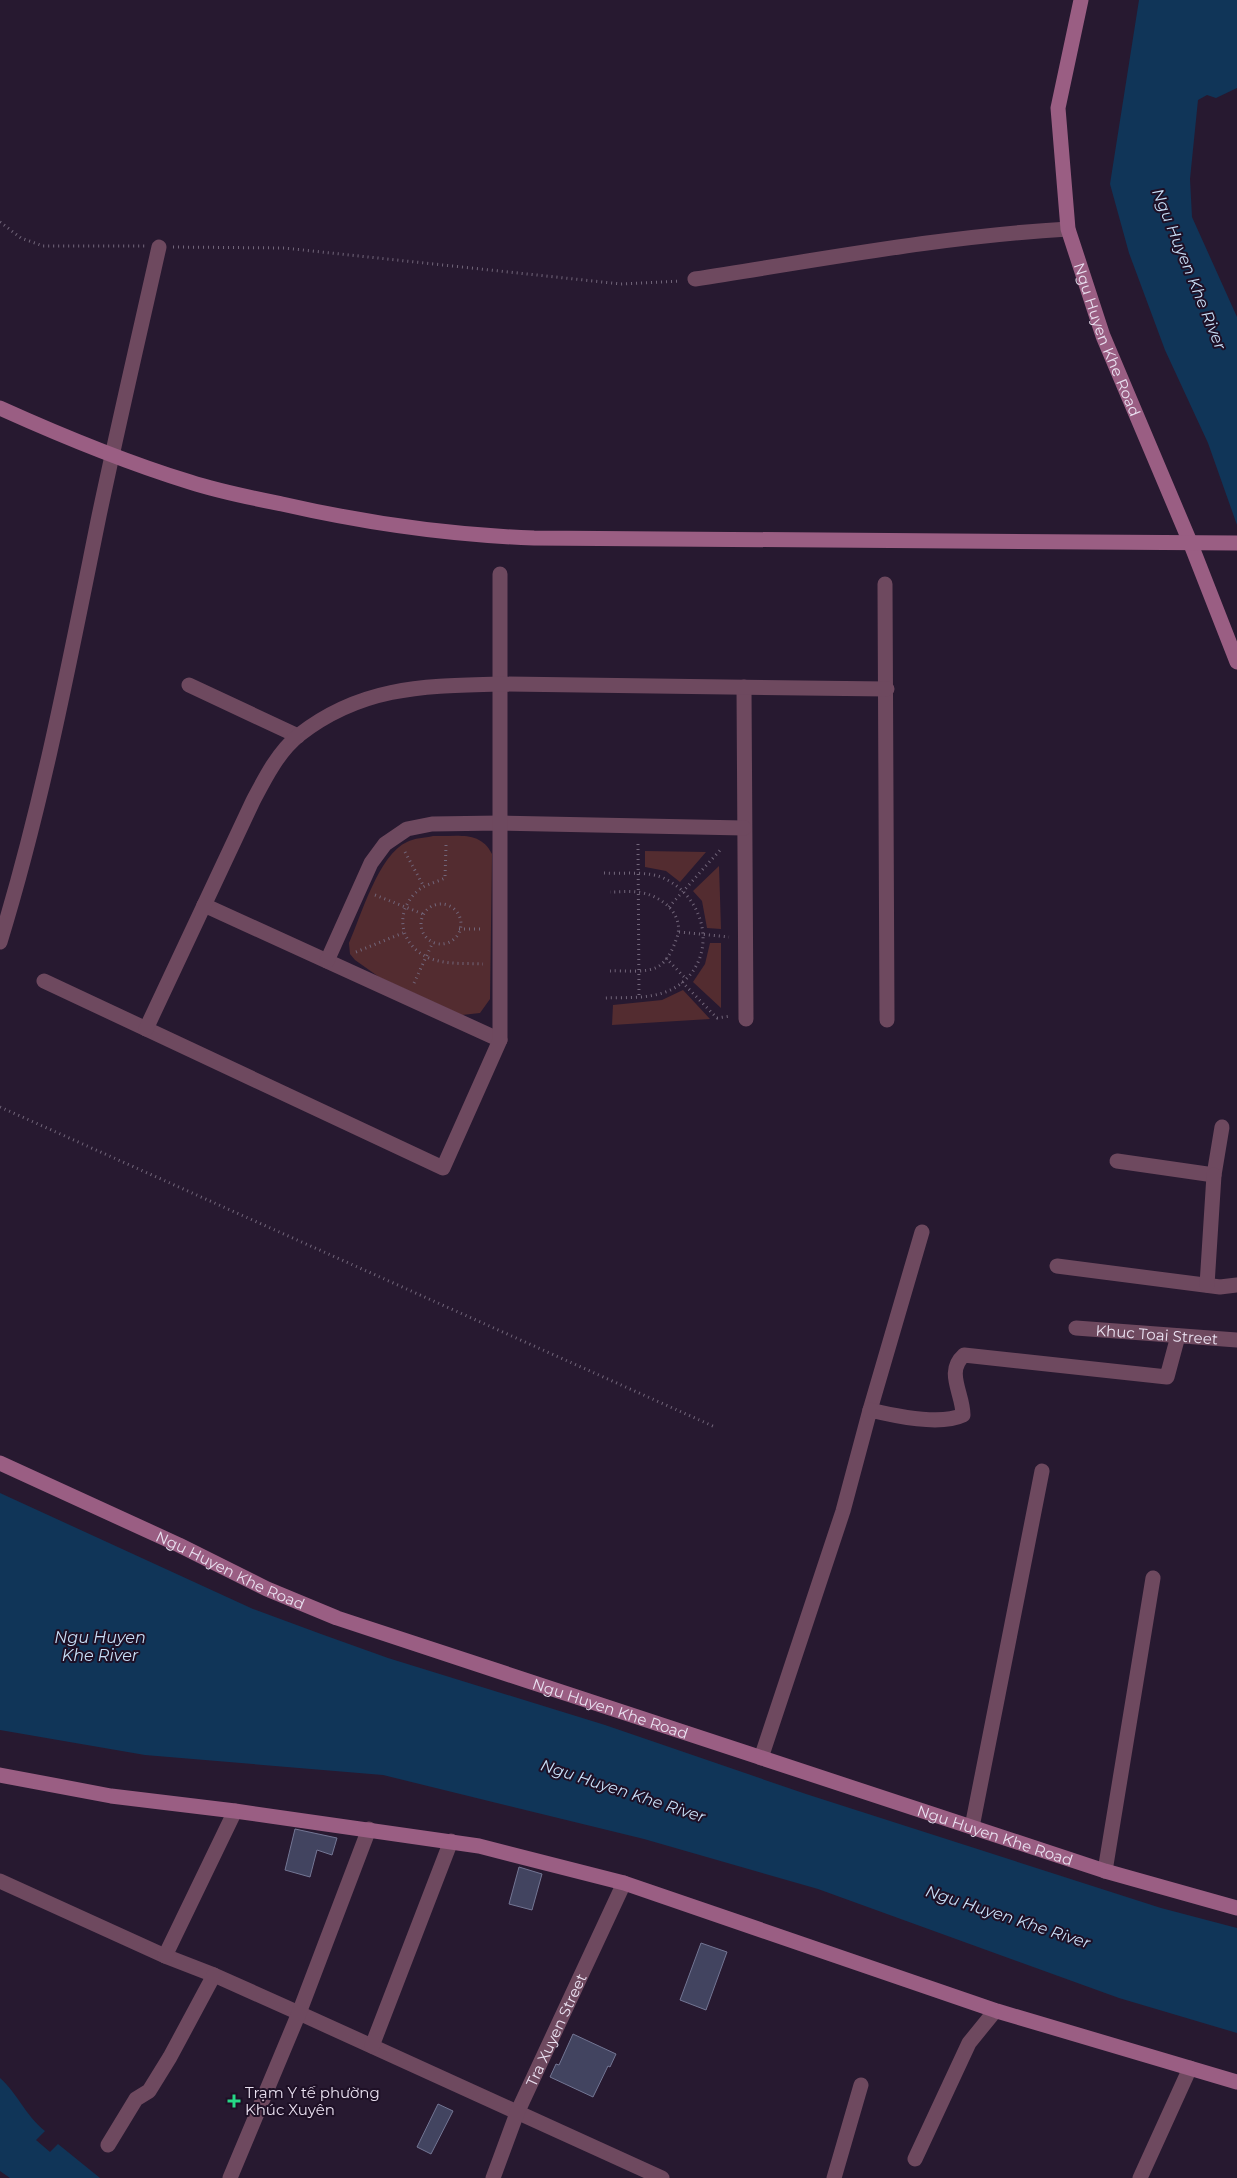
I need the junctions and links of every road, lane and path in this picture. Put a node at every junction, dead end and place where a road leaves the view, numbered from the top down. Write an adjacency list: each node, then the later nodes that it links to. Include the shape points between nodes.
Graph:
1 (1081, 0): 3 (street, Ngu Huyen Khe Road, via 1058,108)
2 (0, 222): 4 (path, via 21,238 43,246)
3 (1068, 229): 5 (street, via 1010,232); 8 (street, Ngu Huyen Khe Road, via 1103,336)
4 (159, 246): 5 (path, via 284,248 621,284); 7 (street)
5 (695, 279)
6 (0, 408): 7 (street, via 65,438)
7 (113, 455): 8 (street, via 221,491 325,514 491,536); 41 (street, via 44,784)
8 (1190, 542): 9 (street); 12 (street, Ngu Huyen Khe Road)
9 (1237, 543)
10 (500, 574): 13 (street)
11 (885, 584): 16 (street)
12 (1237, 662)
13 (499, 684): 15 (street); 17 (street, via 399,690 364,698); 18 (street)
14 (189, 685): 17 (street)
15 (744, 687): 16 (street); 19 (street)
16 (887, 689): 57 (street)
17 (298, 736): 31 (street, via 272,766 252,801)
18 (500, 824): 19 (street); 46 (street, via 432,824 407,829 385,844 371,863); 59 (street)
19 (744, 828): 56 (street)
20 (638, 844): 25 (path)
21 (446, 845): 26 (path, via 445,878)
22 (722, 848): 27 (path)
23 (405, 852): 26 (path)
24 (604, 873): 25 (path)
25 (637, 874): 27 (path, via 663,878); 29 (path)
26 (424, 888): 33 (path, via 412,898)
27 (682, 891): 32 (path); 39 (path, via 697,908)
28 (610, 892): 29 (path)
29 (638, 892): 32 (path, via 649,894); 48 (path)
30 (375, 895): 33 (path)
31 (204, 905): 46 (street); 58 (street)
32 (669, 907): 37 (path, via 679,923)
33 (406, 909): 34 (path); 38 (path)
34 (423, 914): 35 (path, via 432,906 446,904 457,912); 42 (path, via 423,933)
35 (459, 929): 36 (path); 42 (path, via 450,941)
36 (483, 929)
37 (679, 932): 39 (path); 45 (path)
38 (403, 933): 43 (path); 44 (path, via 406,940)
39 (703, 936): 40 (path); 50 (path, via 697,963)
40 (729, 937)
41 (0, 942)
42 (433, 942): 44 (path)
43 (356, 952)
44 (426, 956): 47 (path, via 445,962); 52 (path)
45 (666, 958): 48 (path, via 660,966); 50 (path)
46 (327, 961): 59 (street)
47 (483, 964)
48 (639, 970): 49 (path); 53 (path)
49 (610, 971)
50 (684, 980): 53 (path, via 660,994); 55 (path, via 717,1018)
51 (44, 981): 58 (street)
52 (413, 986)
53 (639, 997): 54 (path)
54 (604, 998)
55 (731, 1016)
56 (746, 1018)
57 (887, 1020)
58 (146, 1028): 59 (street, via 443,1168)
59 (500, 1040)
60 (0, 1107): 72 (path)
61 (1222, 1127): 63 (street)
62 (1117, 1161): 63 (street)
63 (1214, 1175): 66 (street)
64 (922, 1232): 71 (street)
65 (1056, 1266): 66 (street)
66 (1207, 1285): 67 (street)
67 (1237, 1285)
68 (1076, 1328): 69 (street, Khuc Toai Street)
69 (1178, 1336): 70 (street, Khuc Toai Street); 71 (street, via 1167,1377 964,1355 954,1372 963,1415 940,1420)
70 (1237, 1340)
71 (870, 1410): 76 (street, via 843,1512)
72 (715, 1428)
73 (0, 1463): 76 (street, Ngu Huyen Khe Road, via 267,1589 336,1618)
74 (1042, 1471): 79 (street)
75 (1153, 1578): 82 (street)
76 (761, 1758): 79 (street, Ngu Huyen Khe Road)
77 (0, 1775): 78 (street, via 111,1796)
78 (235, 1811): 80 (street); 86 (street)
79 (972, 1827): 82 (street, Ngu Huyen Khe Road)
80 (369, 1829): 81 (street); 89 (street)
81 (451, 1841): 84 (street); 90 (street)
82 (1105, 1871): 85 (street, Ngu Huyen Khe Road)
83 (0, 1881): 86 (street)
84 (624, 1883): 88 (street); 94 (street, Tra Xuyen Street)
85 (1237, 1908)
86 (164, 1956): 87 (street)
87 (214, 1975): 89 (street); 95 (street, via 149,2091 136,2099)
88 (995, 2011): 91 (street); 96 (street, via 969,2043)
89 (299, 2013): 90 (street); 97 (street)
90 (372, 2046): 94 (street)
91 (1190, 2068): 92 (street); 101 (street)
92 (1237, 2082)
93 (860, 2086): 100 (street)
94 (518, 2113): 98 (street, Tra Xuyen Street); 99 (street)
95 (108, 2146)
96 (916, 2159)
97 (230, 2178)
98 (493, 2178)
99 (662, 2178)
100 (834, 2178)
101 (1140, 2178)

